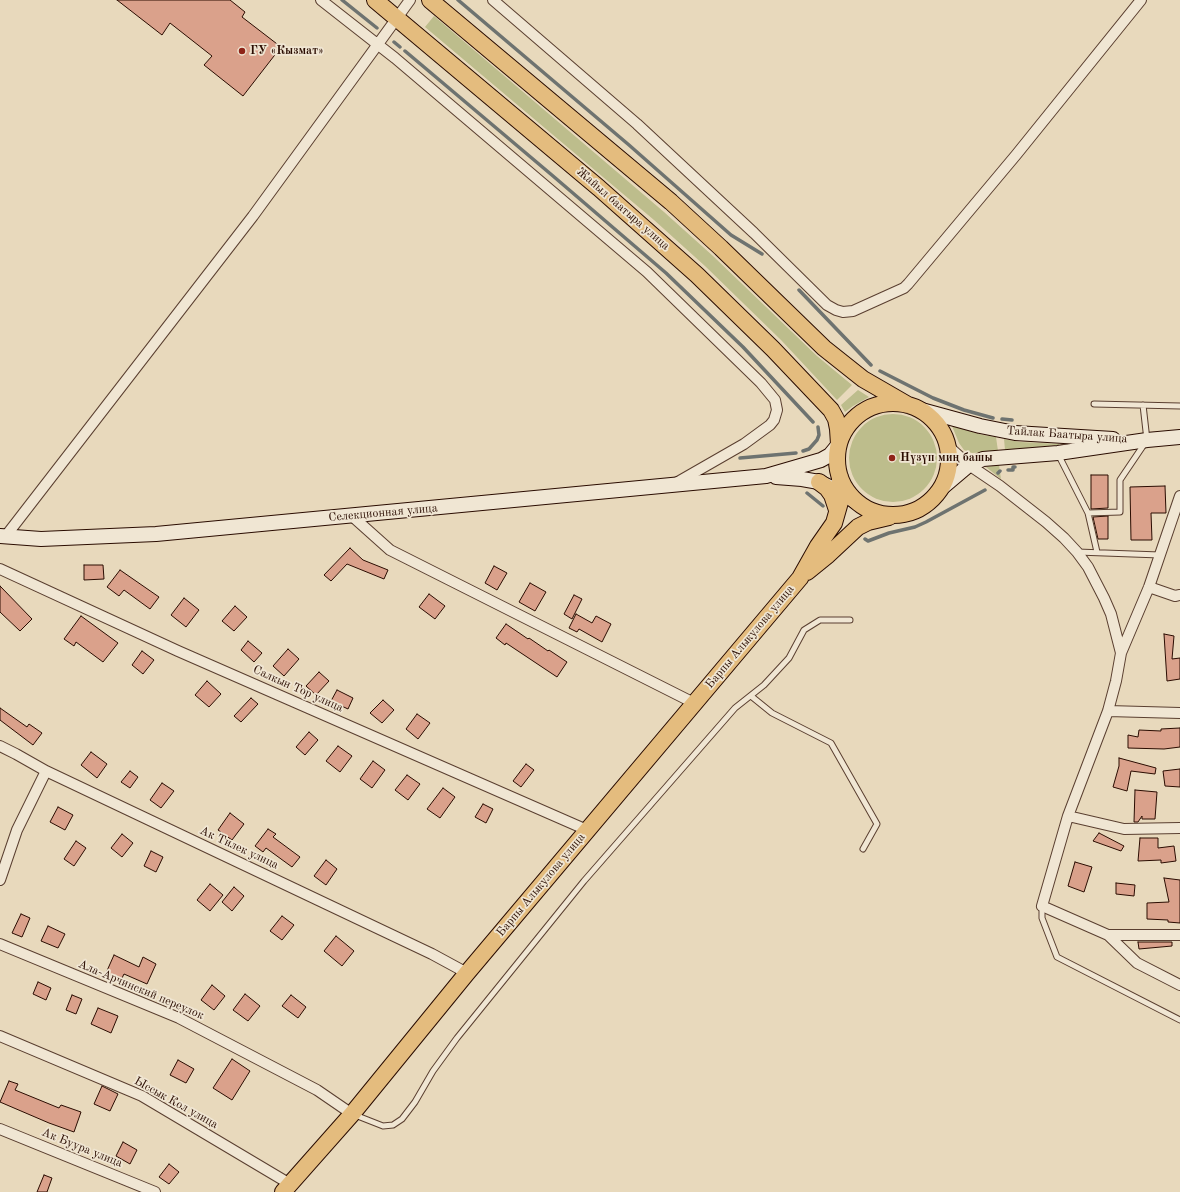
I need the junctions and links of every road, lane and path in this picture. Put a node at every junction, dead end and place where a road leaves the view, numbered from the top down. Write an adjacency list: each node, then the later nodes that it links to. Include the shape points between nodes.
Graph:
1 (321, 0): 8 (street)
2 (375, 0): 7 (main road, Жайыл баатыра улица)
3 (410, 0): 7 (street)
4 (430, 0): 12 (main road, via 671,202 824,348 863,379)
5 (493, 0): 6 (street, via 637,124 827,305 844,312 853,311 908,284)
6 (1141, 0)
7 (397, 18): 8 (street); 15 (main road, Жайыл баатыра улица, via 605,193 697,275 831,410 837,424)
8 (378, 44): 21 (street, via 647,272 761,382 775,400 777,410 770,425 744,444); 29 (street, via 253,216)
9 (1094, 404): 10 (lane)
10 (1142, 405): 11 (lane); 14 (lane)
11 (1180, 406)
12 (913, 407): 14 (street, Тайлак Баатыра улица, via 1015,433); 15 (main road, via 888,403 869,408 852,420); 16 (main road, via 927,414 941,428)
13 (1180, 437): 14 (street, Тайлак Баатыра улица)
14 (1147, 440): 17 (street, Тайлак Баатыра улица); 26 (lane, via 1120,480 1120,512)
15 (839, 444): 19 (street, Селекционная улица, via 830,455 821,460); 22 (main road, via 837,459)
16 (949, 447): 18 (street); 23 (main road, via 950,467)
17 (1058, 454): 18 (street, Тайлак Баатыра улица, via 983,460); 26 (lane)
18 (969, 465): 23 (street, Тайлак Баатыра улица); 30 (street, via 1046,522)
19 (766, 476): 20 (street, Селекционная улица); 21 (street, Селекционная улица)
20 (819, 482): 22 (street, Селекционная улица); 25 (main road, via 832,495)
21 (672, 485): 27 (street, Селекционная улица)
22 (840, 485): 25 (main road, Барпы Алыкулова улица); 28 (main road, via 844,486 856,502 873,512)
23 (943, 486): 28 (main road, via 938,495 922,508 913,513)
24 (1180, 496): 32 (street)
25 (838, 513): 34 (main road, Барпы Алыкулова улица)
26 (1088, 514): 31 (lane)
27 (352, 516): 29 (street, Селекционная улица, via 156,534 57,538); 40 (street, via 390,550)
28 (893, 516): 34 (main road, Барпы Алыкулова улица, via 878,518 858,527)
29 (2, 537)
30 (1077, 552): 31 (lane); 38 (street, via 1088,567 1111,614)
31 (1097, 552): 32 (lane)
32 (1160, 555): 35 (street)
33 (0, 569): 47 (street, Салкын Тор улица, via 178,651)
34 (800, 578): 40 (main road, Барпы Алыкулова улица)
35 (1149, 587): 36 (street, via 1175,596); 38 (street)
36 (1180, 595)
37 (850, 620): 39 (lane, via 820,620 804,630 789,658)
38 (1121, 653): 41 (street)
39 (751, 696): 48 (lane, via 772,713 831,743 877,824); 58 (lane, via 735,708 584,881 457,1038 432,1071 415,1102 402,1119 394,1125 384,1126)
40 (694, 703): 47 (main road, Барпы Алыкулова улица)
41 (1108, 710): 42 (street); 45 (street)
42 (1180, 713)
43 (0, 746): 44 (street, Ак Тилек улица)
44 (46, 771): 49 (street, via 17,830); 54 (street, Ак Тилек улица, via 432,954)
45 (1068, 816): 46 (street, via 1124,829); 50 (street)
46 (1180, 828)
47 (587, 830): 54 (main road, Барпы Алыкулова улица)
48 (863, 850)
49 (0, 880)
50 (1042, 906): 51 (street); 56 (lane, via 1042,918 1057,957)
51 (1108, 935): 52 (street); 55 (street, via 1137,964)
52 (1180, 935)
53 (0, 944): 58 (street, Ала-Арчинский переулок, via 180,1018 317,1090)
54 (466, 973): 58 (main road, Барпы Алыкулова улица)
55 (1180, 985)
56 (1180, 1020)
57 (0, 1036): 60 (street, Ыссык Кол улица, via 142,1096)
58 (352, 1114): 60 (main road, Барпы Алыкулова улица)
59 (0, 1129): 61 (street, Ак Буура улица)
60 (286, 1188)
61 (155, 1192)

